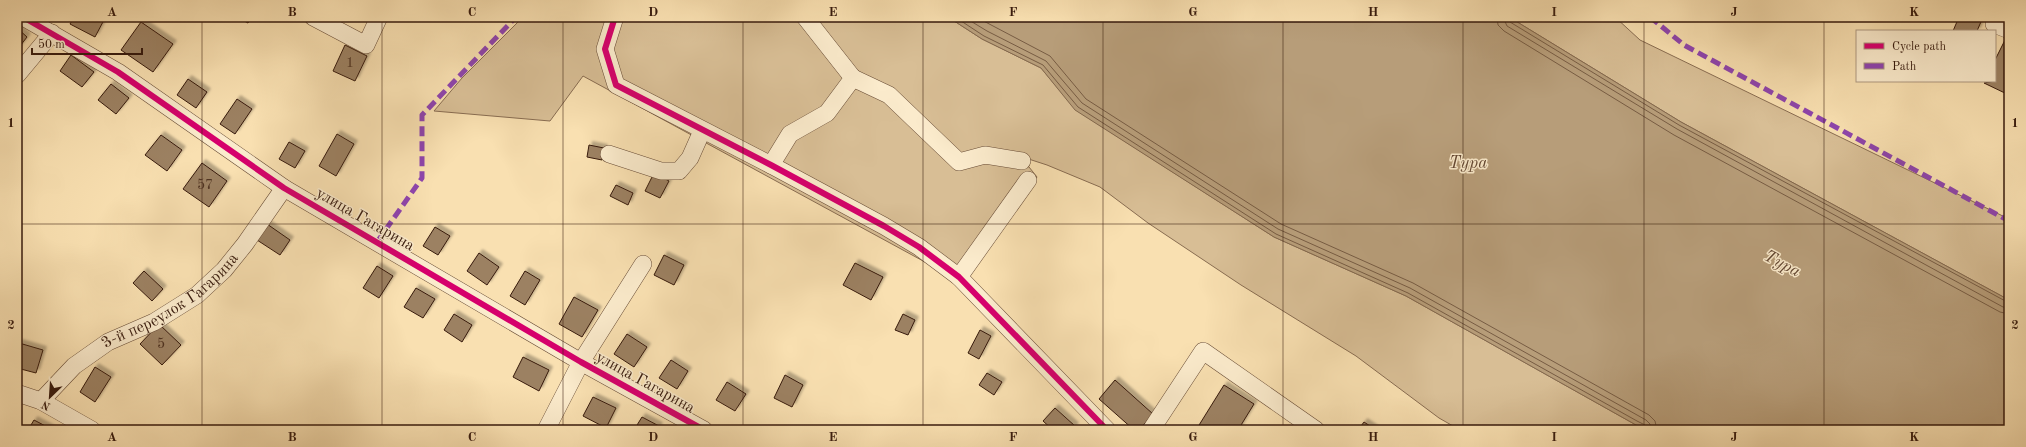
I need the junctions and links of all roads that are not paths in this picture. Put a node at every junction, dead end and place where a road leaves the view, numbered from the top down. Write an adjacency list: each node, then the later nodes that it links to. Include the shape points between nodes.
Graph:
1 (23, 17): 8 (street, улица Гагарина)
2 (313, 17): 3 (street, via 366,45)
3 (380, 17)
4 (615, 17): 11 (street, via 605,49 616,85)
5 (805, 17): 10 (street)
6 (1996, 17): 7 (street, via 1994,24)
7 (2009, 30)
8 (52, 33): 9 (street); 16 (street, улица Гагарина, via 118,72)
9 (17, 75)
10 (853, 78): 13 (street, via 889,95 959,162 985,155); 14 (street, via 827,114 790,134)
11 (702, 131): 12 (street, via 690,158 679,171 660,171); 14 (street)
12 (610, 154)
13 (1022, 161)
14 (771, 164): 18 (street, via 919,247)
15 (1028, 180): 18 (street)
16 (284, 188): 19 (street, улица Гагарина); 21 (street, 3-й переулок Гагарина, via 245,244 224,270 197,296 154,322 108,342 74,366)
17 (643, 264): 19 (street)
18 (959, 277): 25 (street)
19 (581, 362): 23 (street); 24 (street, улица Гагарина)
20 (17, 394): 21 (street)
21 (41, 401): 22 (street)
22 (92, 430)
23 (546, 430)
24 (704, 430)
25 (1107, 430)
26 (1151, 430): 27 (street, via 1203,351)
27 (1316, 430)

